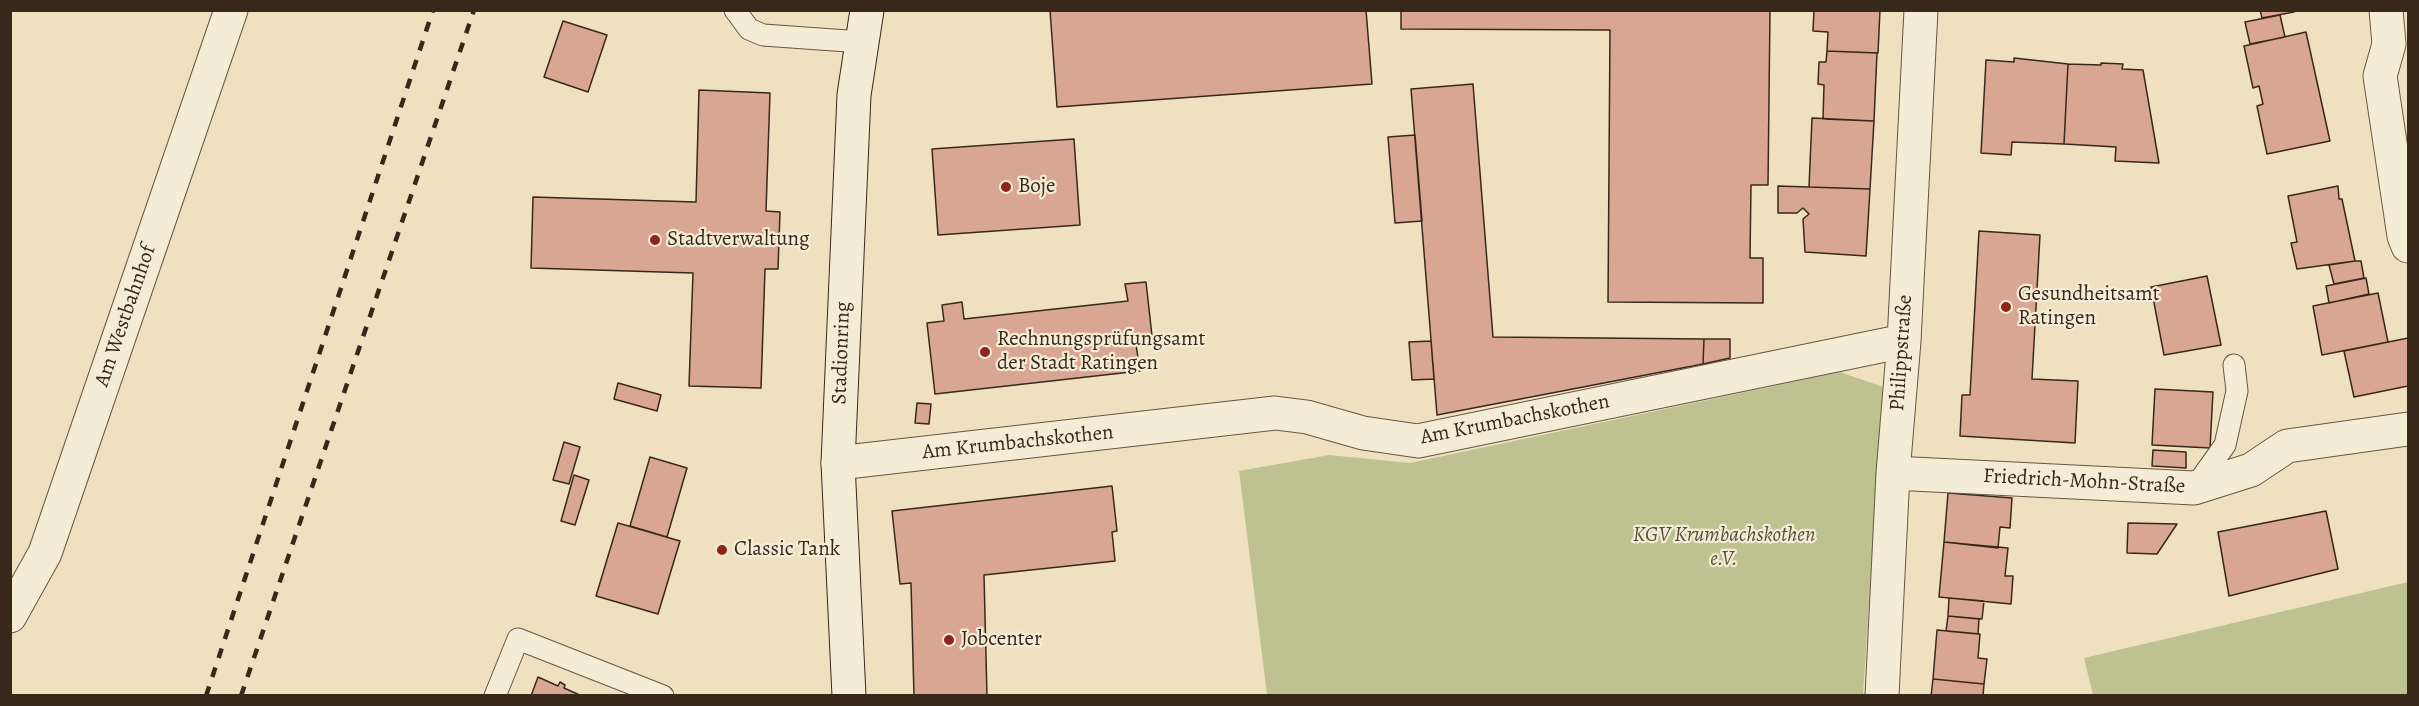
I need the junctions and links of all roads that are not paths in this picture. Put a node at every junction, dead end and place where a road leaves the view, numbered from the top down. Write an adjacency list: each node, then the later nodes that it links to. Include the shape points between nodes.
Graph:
1 (231, 10): 14 (street, Am Westbahnhof, via 45,553)
2 (735, 10): 6 (lane, via 749,29 763,35)
3 (867, 10): 6 (street, Stadionring)
4 (1921, 10): 8 (street, Philippstraße)
5 (2386, 11): 7 (street, via 2389,44 2379,76 2404,237)
6 (862, 42): 11 (street, Stadionring, via 854,94)
7 (2409, 246)
8 (1904, 341): 11 (street, Am Krumbachskothen, via 1418,441 1275,413); 12 (street, Philippstraße)
9 (2234, 365): 13 (lane, via 2237,391 2225,445)
10 (2409, 429): 13 (street, Friedrich-Mohn-Straße, via 2287,446 2251,470)
11 (838, 463): 17 (street, Stadionring)
12 (1893, 473): 13 (street, Friedrich-Mohn-Straße); 18 (street, Philippstraße)
13 (2194, 488)
14 (10, 616)
15 (495, 696): 16 (lane, via 518,639)
16 (663, 696)
17 (849, 696)
18 (1882, 696)

